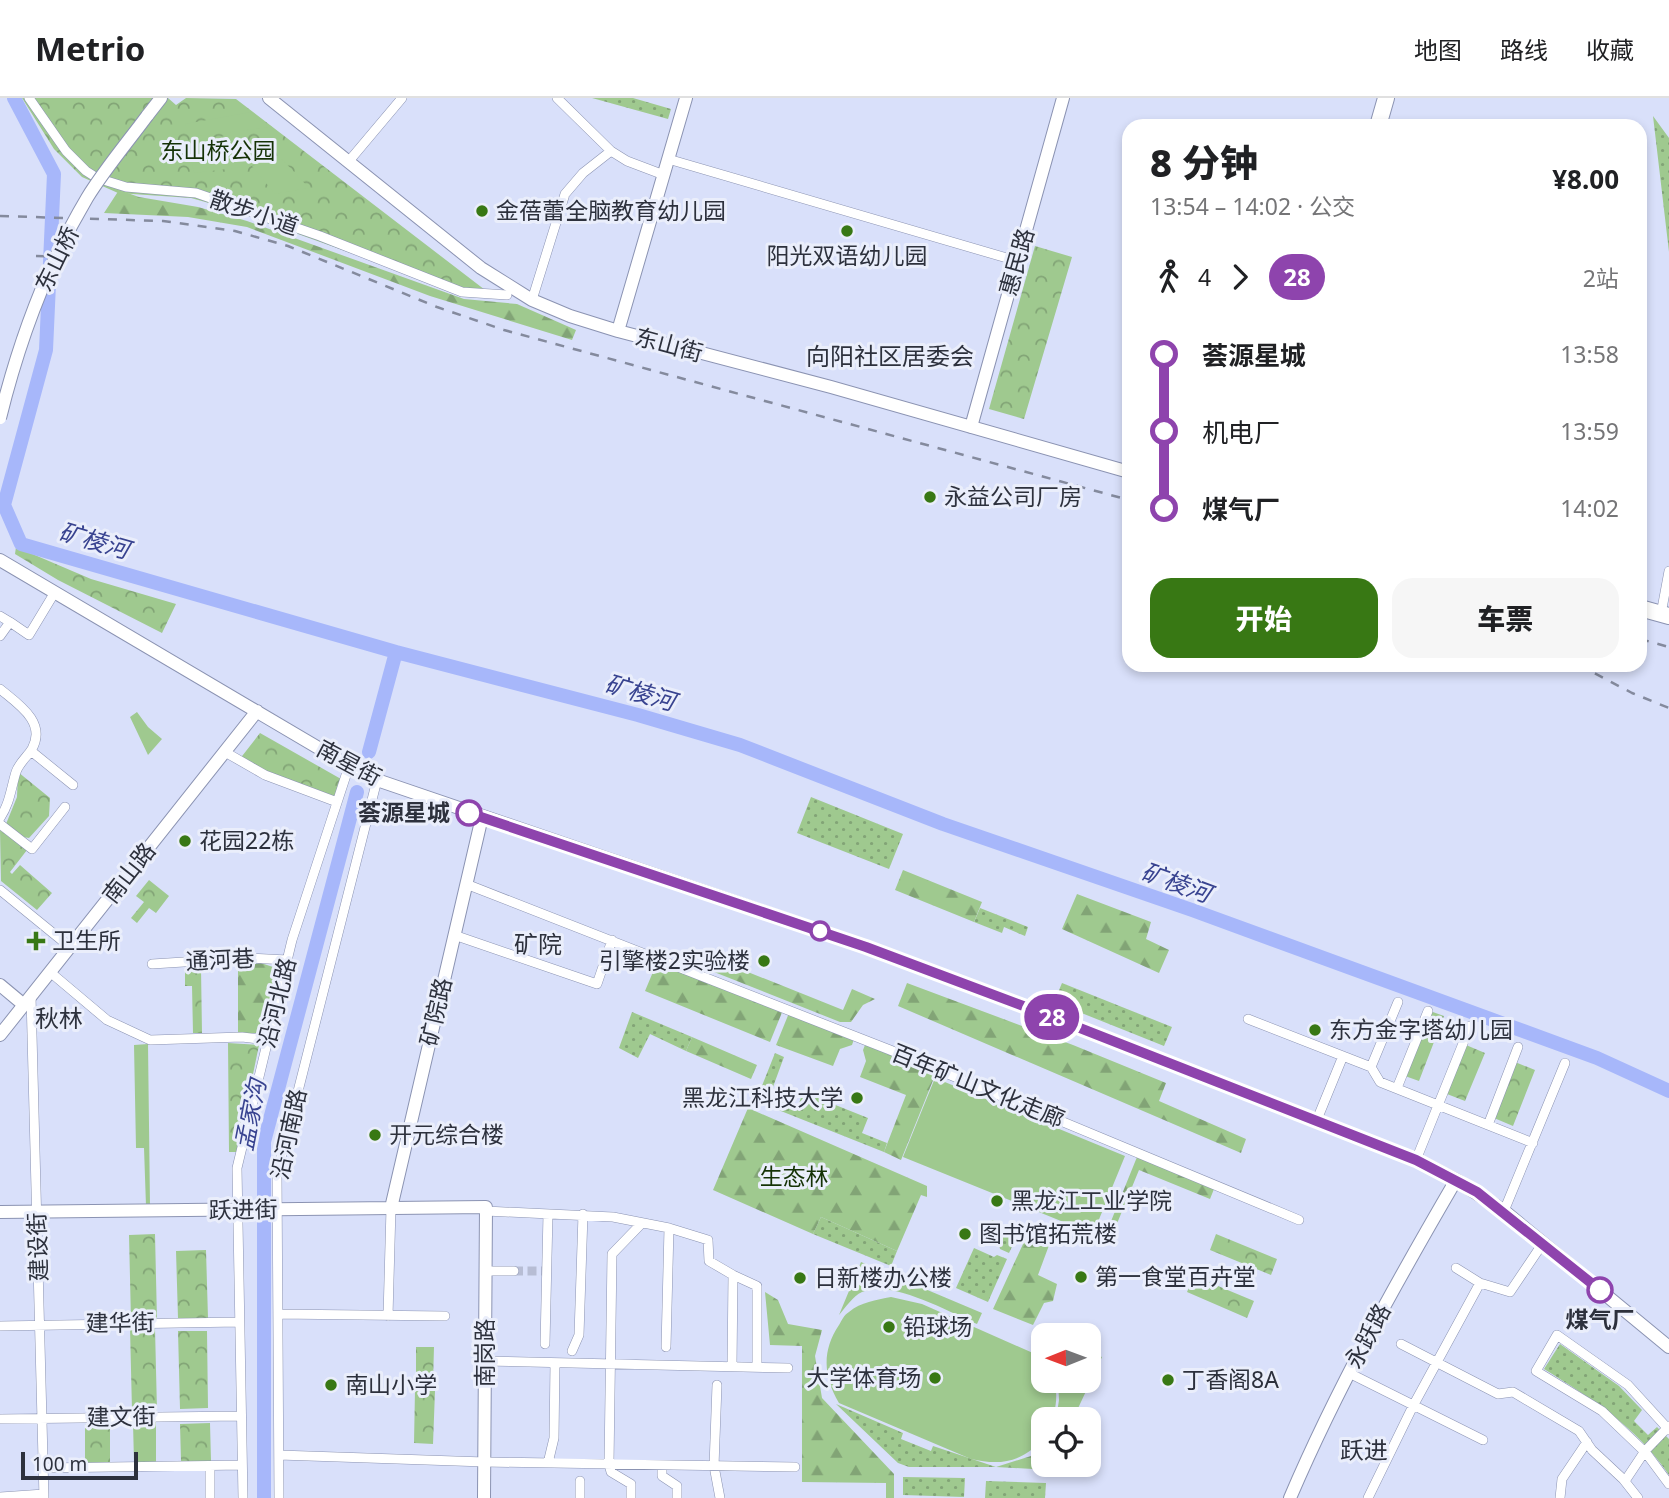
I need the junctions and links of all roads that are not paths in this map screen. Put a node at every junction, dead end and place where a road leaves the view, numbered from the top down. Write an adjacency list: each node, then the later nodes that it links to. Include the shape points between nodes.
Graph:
1 (29, 98): 16 (street, 散步小道, via 66,151 97,178 126,187 196,193 463,292)
2 (161, 98): 19 (street, 东山桥, bridge, via 88,197 45,278)
3 (269, 98): 13 (street, 东山街)
4 (387, 98): 9 (street)
5 (556, 98): 11 (street)
6 (686, 98): 12 (street)
7 (1063, 98): 15 (street, 惠民路)
8 (1386, 98): 10 (highway)
9 (401, 99): 13 (street)
10 (1380, 119)
11 (611, 152): 14 (street); 17 (street, via 565,194)
12 (668, 159): 14 (street); 15 (street)
13 (349, 161): 17 (street, 东山街, via 481,268)
14 (664, 175): 18 (street)
15 (1017, 261): 20 (street, 惠民路)
16 (507, 295)
17 (532, 300): 18 (street, 东山街)
18 (618, 331): 20 (street, 东山街)
19 (0, 418)
20 (971, 427): 21 (street, 东山街)
21 (1122, 470)
22 (2, 562): 24 (street, 南星街)
23 (1669, 571): 27 (street)
24 (55, 592): 28 (street, via 29,635); 31 (street, 南星街)
25 (1647, 610): 27 (highway)
26 (0, 615): 28 (street)
27 (1665, 615)
28 (10, 622): 29 (street)
29 (0, 636)
30 (0, 688): 32 (street, via 35,724)
31 (257, 711): 33 (street, 南山路); 34 (street, 南星街)
32 (31, 751): 36 (street); 40 (street, via 17,769)
33 (225, 752): 37 (street, via 265,775); 46 (street, 南山路)
34 (349, 766): 35 (street, 南星街); 37 (street, 沿河北路)
35 (377, 780): 39 (street, 南星街); 70 (street, 沿河南路, via 282,1149)
36 (73, 785)
37 (337, 802): 47 (street, 沿河北路)
38 (65, 807): 41 (street, via 32,849)
39 (482, 817): 42 (street, 矿院路); 64 (street, 南星街, via 866,947)
40 (0, 818)
41 (0, 824)
42 (466, 884): 44 (street, 矿院路); 45 (street, 百年矿山文化走廊)
43 (0, 890): 46 (street)
44 (454, 935): 45 (street, via 597,984); 69 (street, 矿院路)
45 (612, 940): 78 (street, 百年矿山文化走廊)
46 (70, 947): 49 (street, 南山路)
47 (287, 960): 48 (street, 通河巷); 57 (street, 沿河北路)
48 (152, 964)
49 (50, 972): 51 (street, 南山路); 57 (street, via 107,1020 150,1040)
50 (0, 985): 51 (street)
51 (27, 1001): 56 (street, 南山路); 75 (street, 建设街)
52 (1398, 1002): 61 (street)
53 (1428, 1011): 62 (street)
54 (1248, 1019): 59 (street)
55 (1470, 1026): 63 (street)
56 (0, 1035)
57 (268, 1040): 72 (street, 沿河北路, via 239,1157)
58 (1518, 1047): 65 (street)
59 (1343, 1056): 61 (street); 64 (street)
60 (1565, 1063): 66 (street)
61 (1371, 1067): 62 (street, via 1380,1082)
62 (1397, 1088): 63 (street)
63 (1438, 1105): 65 (street); 67 (street)
64 (1317, 1122): 67 (street, 南星街)
65 (1488, 1125): 66 (street)
66 (1533, 1143): 73 (street)
67 (1416, 1160): 68 (street, 南星街)
68 (1456, 1180): 73 (street, 南星街); 105 (street, 永跃路)
69 (391, 1208): 70 (street, 跃进街); 71 (street, 跃进街); 88 (street)
70 (275, 1209): 72 (street, 跃进街); 87 (street, 沿河南路)
71 (486, 1209): 76 (street); 83 (street, 南岗路)
72 (237, 1210): 75 (street, 跃进街); 90 (street, 沿河北路)
73 (1504, 1211): 81 (street, 南星街)
74 (0, 1212): 75 (street, 跃进街)
75 (37, 1212): 91 (street, 建设街)
76 (548, 1214): 77 (street); 93 (street)
77 (583, 1214): 79 (street); 97 (street, via 579,1335)
78 (1300, 1220)
79 (642, 1223): 80 (street); 101 (street, via 612,1254)
80 (668, 1228): 85 (street, via 708,1240 709,1261); 95 (street)
81 (1543, 1243): 86 (street, via 1510,1292); 96 (street, 南星街)
82 (1456, 1268): 86 (street)
83 (486, 1271): 84 (street); 98 (street, 南岗路)
84 (514, 1271)
85 (733, 1275): 102 (street); 103 (street, via 757,1286)
86 (1480, 1283): 99 (street)
87 (278, 1314): 88 (street); 115 (street, 沿河南路)
88 (388, 1316): 89 (street)
89 (445, 1316)
90 (239, 1321): 91 (street, 建华街); 108 (street, 沿河北路)
91 (40, 1325): 92 (street, 建华街); 109 (street, 建设街)
92 (0, 1326)
93 (545, 1344)
94 (1401, 1344): 99 (street)
95 (666, 1347)
96 (1669, 1347)
97 (572, 1351)
98 (485, 1362): 100 (street); 116 (street, 南岗路)
99 (1436, 1362): 107 (street); 113 (street, via 1498,1394 1513,1392 1579,1431)
100 (555, 1363): 101 (street); 117 (street, via 554,1438)
101 (611, 1364): 102 (street); 118 (street)
102 (732, 1366): 103 (street)
103 (757, 1367): 104 (street)
104 (788, 1368)
105 (1349, 1373): 107 (street); 138 (street, 永跃路)
106 (717, 1385): 122 (street)
107 (1413, 1406): 112 (street); 139 (street)
108 (241, 1416): 109 (street, 建文街); 119 (street, 沿河北路)
109 (42, 1418): 110 (street, 建文街); 124 (street, 建设街)
110 (0, 1419)
111 (1668, 1428): 114 (street); 114 (street, via 1628,1385 1557,1335 1536,1371 1602,1411)
112 (1483, 1440)
113 (1587, 1442): 126 (street); 140 (street, via 1562,1479)
114 (1645, 1451): 126 (street); 127 (street)
115 (279, 1455): 116 (street); 132 (street, 沿河南路)
116 (485, 1462): 117 (street); 133 (street, 南岗路)
117 (548, 1463): 118 (street)
118 (609, 1464): 120 (street); 135 (street, via 611,1472 631,1484)
119 (242, 1465): 121 (street); 131 (street, 沿河北路)
120 (662, 1465): 122 (street); 136 (street, via 662,1476 677,1486)
121 (210, 1466): 124 (street); 130 (street)
122 (714, 1466): 123 (street); 137 (street)
123 (795, 1467)
124 (44, 1468): 128 (street, 建设街)
125 (580, 1481): 134 (street)
126 (1625, 1481): 141 (street)
127 (1669, 1484)
128 (44, 1496): 129 (street)
129 (0, 1497)
130 (210, 1498)
131 (243, 1498)
132 (279, 1498)
133 (484, 1498)
134 (580, 1498)
135 (631, 1498)
136 (677, 1498)
137 (719, 1498)
138 (1290, 1498)
139 (1368, 1498)
140 (1560, 1498)
141 (1638, 1498)

